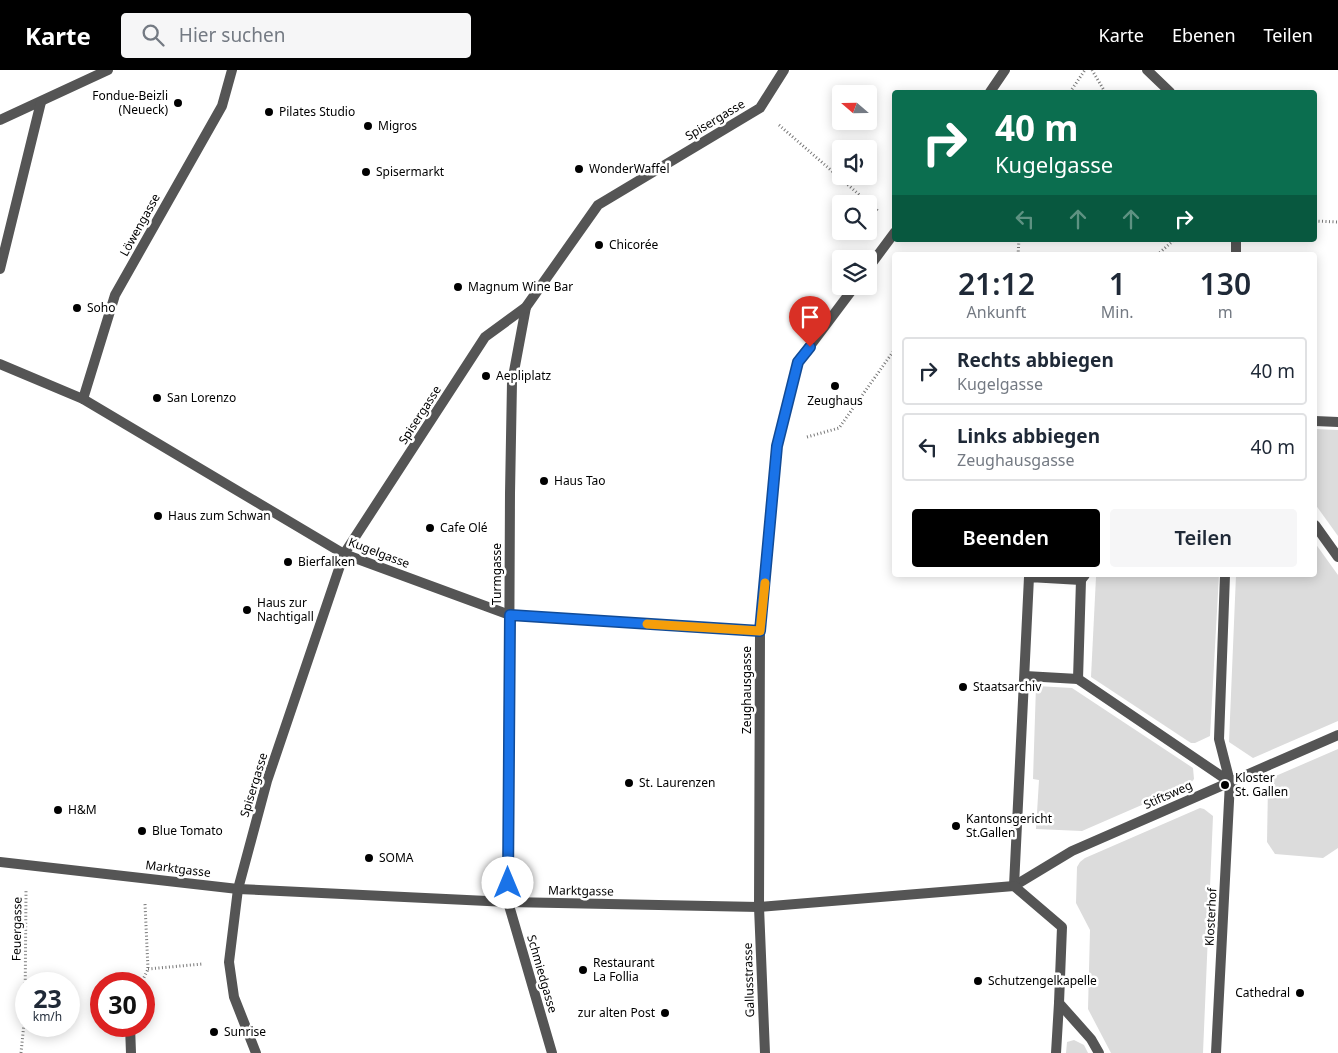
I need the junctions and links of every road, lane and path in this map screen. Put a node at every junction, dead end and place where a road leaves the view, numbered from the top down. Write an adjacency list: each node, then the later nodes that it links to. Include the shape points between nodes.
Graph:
1 (108, 70): 12 (street)
2 (232, 70): 27 (street, Löwengasse, via 222,106 115,295)
3 (784, 70): 13 (street, Spisergasse)
4 (1005, 70): 8 (street)
5 (1085, 70): 9 (path)
6 (1092, 70): 10 (path)
7 (1147, 70): 11 (street)
8 (991, 90)
9 (1071, 90)
10 (1104, 90)
11 (1168, 90)
12 (41, 102): 14 (street); 22 (street)
13 (760, 108): 15 (path); 24 (street, Spisergasse, via 598,205)
14 (0, 120)
15 (860, 195)
16 (1317, 221): 17 (path)
17 (1338, 222)
18 (892, 236): 21 (street)
19 (1172, 242): 20 (path)
20 (1160, 252)
21 (877, 257)
22 (0, 269)
23 (848, 295): 30 (street, Zeughausgasse, via 798,362)
24 (526, 307): 32 (street, Spisergasse, via 485,337); 37 (street, Turmgasse, via 512,382)
25 (892, 353): 30 (path, via 839,428)
26 (0, 364): 27 (street, Kugelgasse)
27 (84, 398): 32 (street, Kugelgasse)
28 (1317, 420): 29 (street)
29 (1338, 422)
30 (777, 446): 38 (street, Zeughausgasse)
31 (1317, 528): 33 (street)
32 (344, 554): 37 (street, Kugelgasse); 47 (street, Spisergasse, via 267,781)
33 (1338, 557)
34 (1029, 577): 39 (street)
35 (1083, 577): 40 (street)
36 (1225, 577): 42 (street, Klosterhof, via 1219,739)
37 (510, 615): 38 (street, Kugelgasse); 48 (street, Turmgasse)
38 (760, 631): 49 (street, Zeughausgasse)
39 (1025, 676): 40 (street); 46 (street)
40 (1078, 679): 42 (street)
41 (1338, 735): 42 (street, Stiftsweg)
42 (1230, 782): 46 (street, Stiftsweg, via 1072,851); 62 (street, Klosterhof)
43 (0, 862): 44 (street, Marktgasse)
44 (31, 864): 45 (street, Marktgasse); 55 (path, Feuergasse, via 26,891 25,1013)
45 (144, 878): 47 (street, Marktgasse); 51 (path)
46 (1014, 886): 49 (street, Marktgasse); 53 (street, via 1062,927)
47 (238, 889): 48 (street, Marktgasse); 50 (street, Spisergasse)
48 (508, 902): 49 (street, Marktgasse); 58 (street, Schmiedgasse)
49 (759, 907): 59 (street, Gallusstrasse)
50 (229, 962): 51 (path); 57 (street, Spisergasse, via 234,997)
51 (148, 969): 52 (path)
52 (147, 972)
53 (1059, 1003): 60 (street); 61 (street, via 1092,1040)
54 (130, 1037): 56 (street)
55 (21, 1053)
56 (131, 1053)
57 (256, 1053)
58 (552, 1053)
59 (765, 1053)
60 (1056, 1053)
61 (1099, 1053)
62 (1216, 1053)

